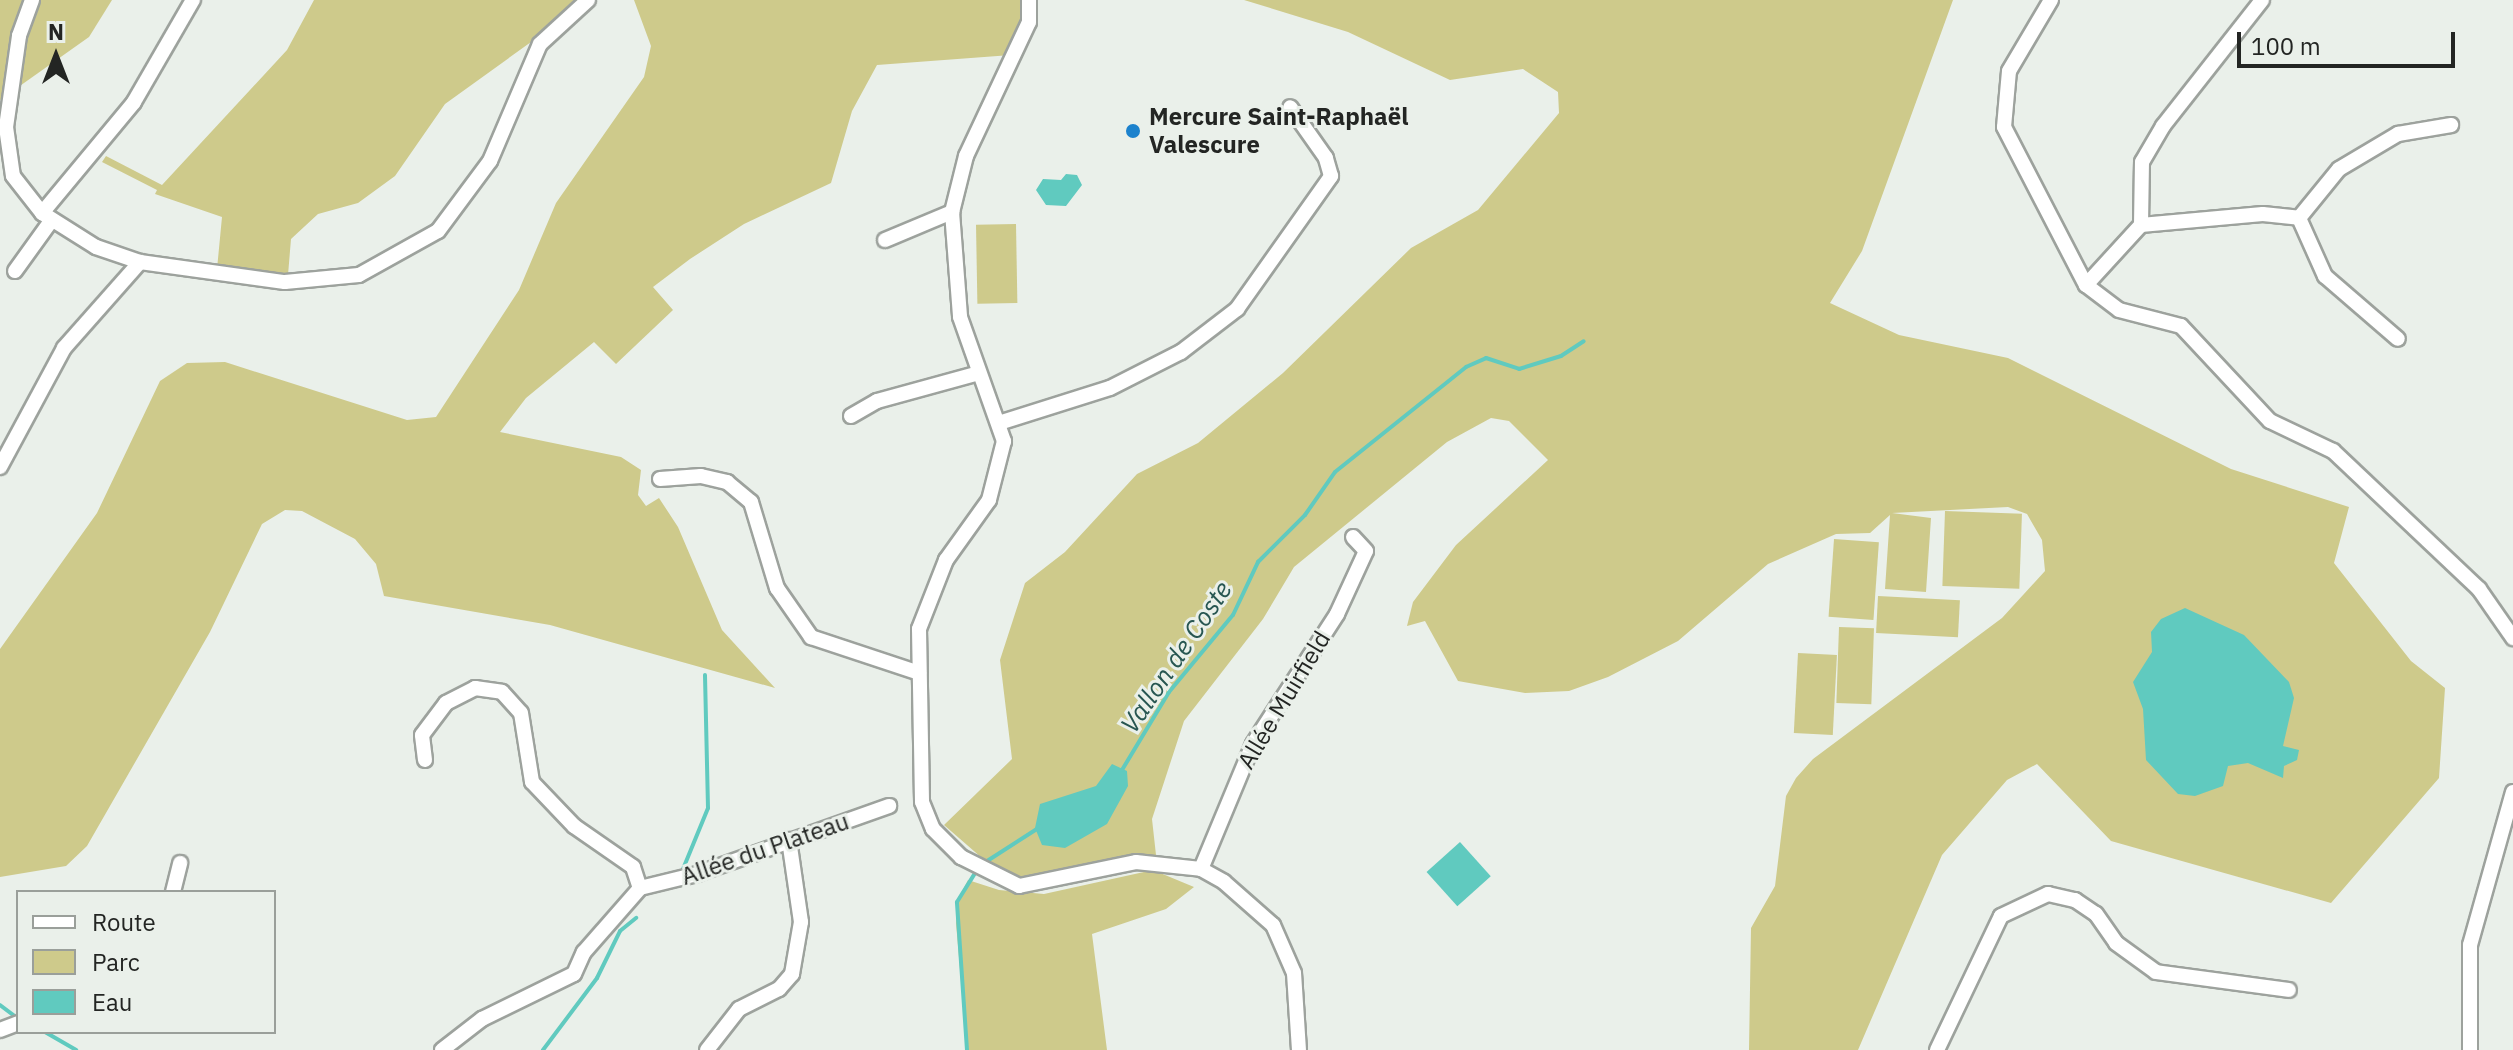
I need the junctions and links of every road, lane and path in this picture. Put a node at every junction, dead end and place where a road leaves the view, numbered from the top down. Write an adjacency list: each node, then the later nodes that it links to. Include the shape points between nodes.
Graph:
1 (32, 0): 10 (street, via 19,36 6,127 13,176)
2 (193, 0): 10 (street, via 134,102)
3 (588, 0): 14 (street, via 540,44 473,189 438,231 412,250 359,275 328,281 246,279)
4 (1029, 0): 9 (street, via 1029,22 966,156)
5 (2051, 0): 16 (street, via 2026,37 2002,98 2004,127)
6 (2262, 0): 12 (street, via 2215,53 2142,162)
7 (1290, 107): 20 (street, via 1326,158 1331,176 1237,309 1181,352 1110,388)
8 (2451, 125): 11 (street, via 2398,134 2339,169)
9 (952, 212): 13 (street); 18 (street, via 953,282)
10 (46, 217): 14 (street); 15 (street)
11 (2299, 218): 12 (street, via 2263,214); 17 (street, via 2325,276)
12 (2141, 225): 16 (street)
13 (885, 240)
14 (140, 262): 21 (street, via 64,348)
15 (15, 271)
16 (2086, 285): 24 (street, via 2112,307 2181,326 2249,404 2270,421 2333,451)
17 (2398, 339)
18 (976, 374): 19 (street, via 877,401); 20 (street)
19 (851, 416)
20 (1002, 422): 26 (street, via 997,481 932,585 919,629)
21 (0, 467)
22 (660, 479): 26 (street, via 701,476 727,482 751,502 777,588 811,637)
23 (1353, 537): 32 (street, Allée Muirfield, via 1366,551 1337,614 1253,744)
24 (2511, 624): 25 (street)
25 (2513, 638)
26 (919, 673): 32 (street, via 922,802 933,829 961,857 1019,886 1136,862)
27 (425, 760): 33 (street, via 422,735 446,703 475,688 502,692 527,732 532,782 574,826 633,867)
28 (2513, 792): 40 (street, via 2470,945)
29 (889, 806): 30 (street, Allée du Plateau)
30 (789, 840): 33 (street, Allée du Plateau); 37 (street, via 801,922 792,974 779,989 739,1009)
31 (180, 863): 34 (street)
32 (1201, 869): 38 (street, via 1273,925 1294,973)
33 (640, 888): 36 (street, via 584,952 574,974 482,1019)
34 (173, 890)
35 (2289, 990): 39 (street, via 2156,972 2116,943 2096,914 2075,900 2048,894 2001,916)
36 (442, 1050)
37 (707, 1050)
38 (1299, 1050)
39 (1937, 1050)
40 (2470, 1050)

